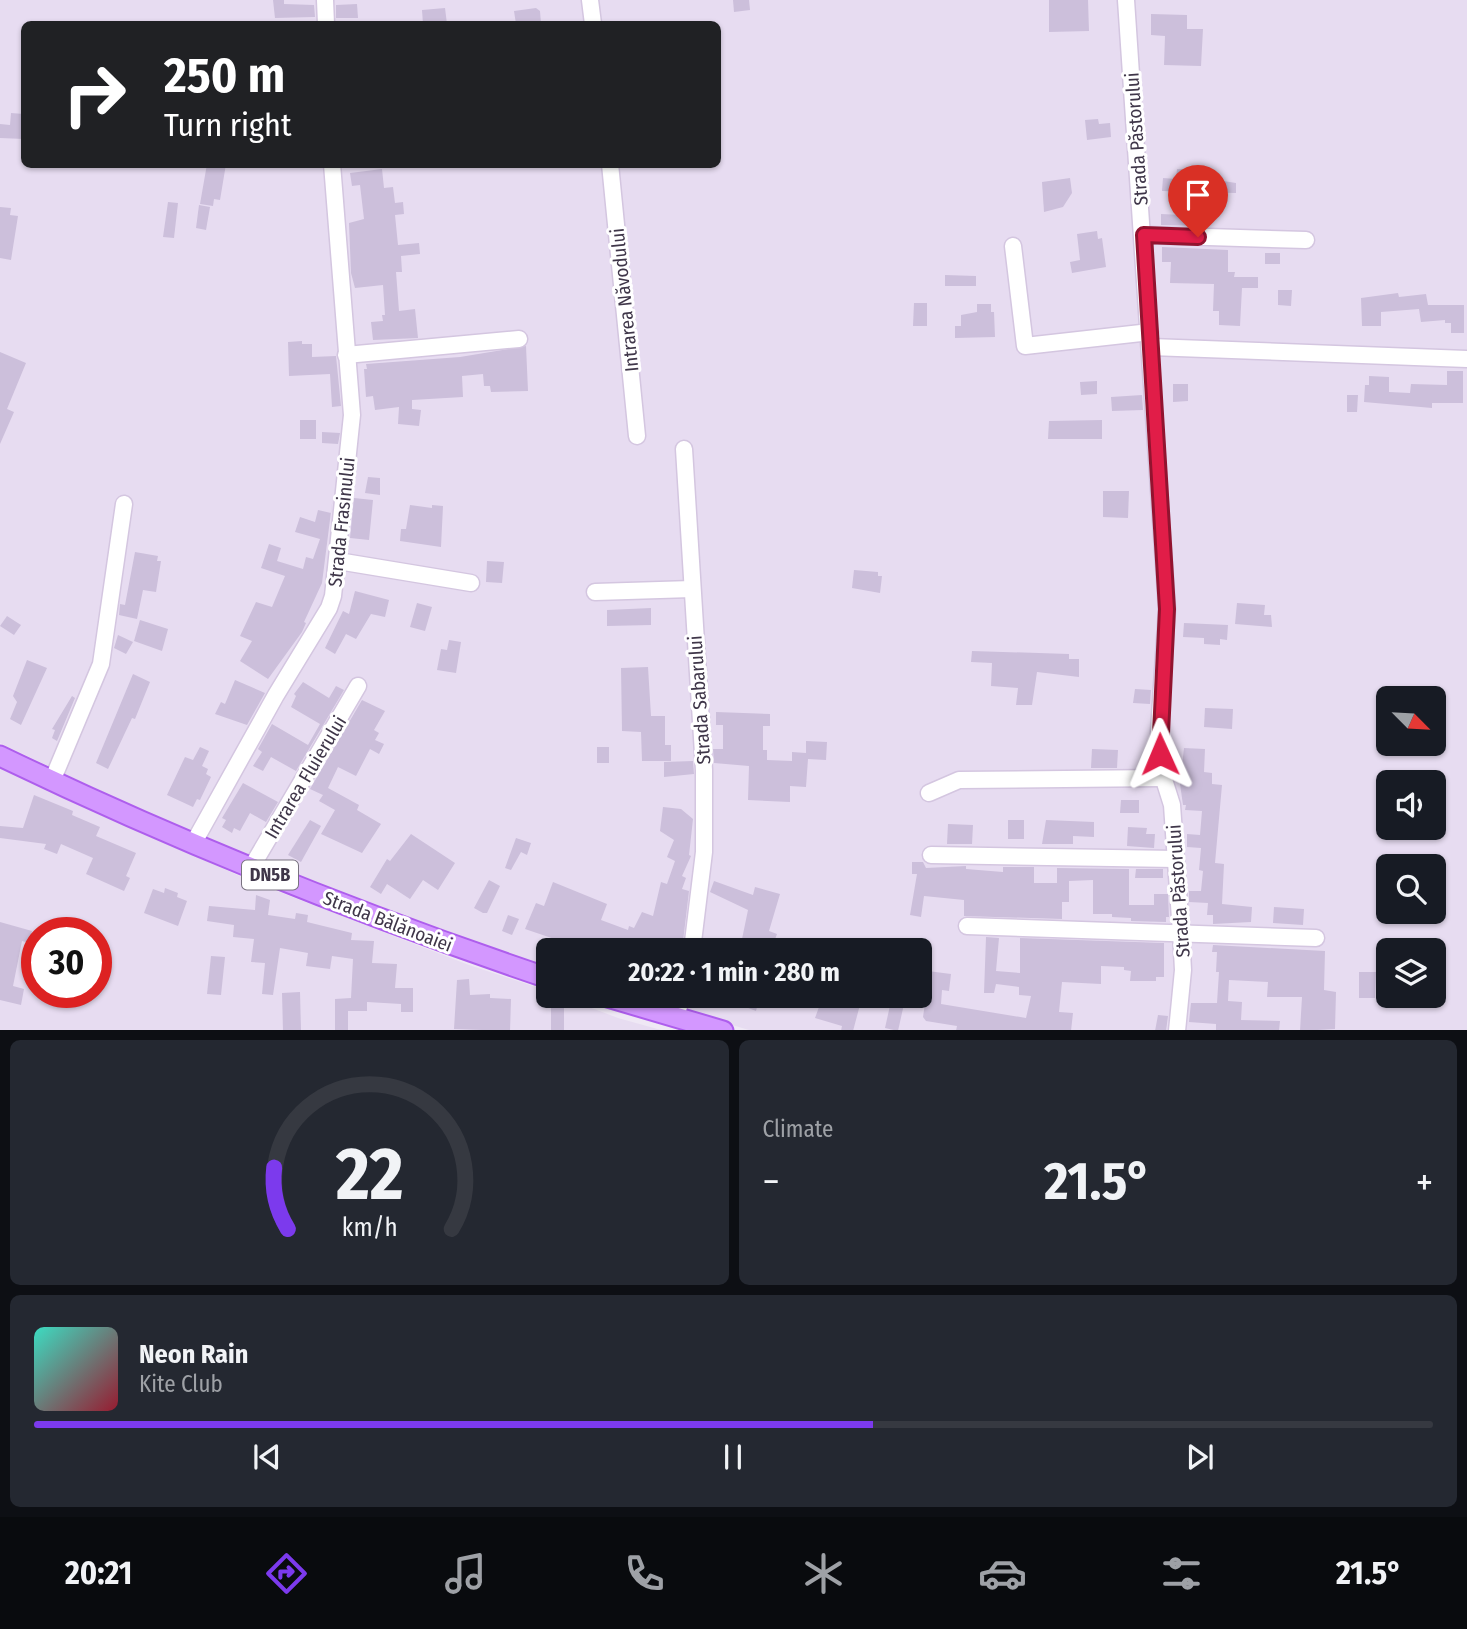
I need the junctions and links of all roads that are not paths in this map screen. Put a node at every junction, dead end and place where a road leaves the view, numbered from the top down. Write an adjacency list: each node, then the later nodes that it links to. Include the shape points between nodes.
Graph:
1 (325, 0): 4 (street)
2 (590, 0): 5 (street)
3 (1126, 0): 8 (street, Strada Păstorului)
4 (326, 21)
5 (593, 21)
6 (332, 168): 13 (street, Strada Frasinului)
7 (610, 168): 15 (street, Intrarea Năvodului)
8 (1144, 235): 9 (street); 12 (street, Strada Păstorului)
9 (1306, 240)
10 (1013, 246): 12 (street, via 1025,346)
11 (519, 339): 13 (street)
12 (1150, 339): 14 (street); 24 (street, Strada Păstorului, via 1167,609 1159,732)
13 (346, 355): 18 (street, Strada Frasinului, via 352,415)
14 (1467, 359)
15 (637, 436)
16 (684, 449): 20 (street, Strada Sabarului)
17 (124, 504): 25 (street, via 101,664)
18 (338, 561): 19 (street); 27 (street, Strada Frasinului, via 329,608)
19 (471, 583)
20 (692, 589): 21 (street); 33 (street, Strada Sabarului, via 704,819)
21 (595, 592)
22 (358, 686): 30 (street, Intrarea Fluierului)
23 (0, 756): 25 (main road, Strada Bălănoaiei / DN5B)
24 (1163, 778): 26 (street, via 958,779); 29 (street, Strada Păstorului, via 1170,794)
25 (52, 781): 27 (main road, Strada Bălănoaiei / DN5B)
26 (929, 793)
27 (193, 844): 30 (main road, Strada Bălănoaiei / DN5B)
28 (931, 855): 29 (street)
29 (1176, 859): 32 (street, Strada Păstorului)
30 (251, 868): 35 (main road, Strada Bălănoaiei / DN5B)
31 (967, 926): 32 (street)
32 (1181, 933): 34 (street); 40 (street, Strada Păstorului)
33 (694, 938)
34 (1316, 938)
35 (536, 974)
36 (645, 1008): 38 (main road)
37 (679, 1008): 38 (street)
38 (676, 1017): 39 (main road)
39 (720, 1030)
40 (1177, 1030)

